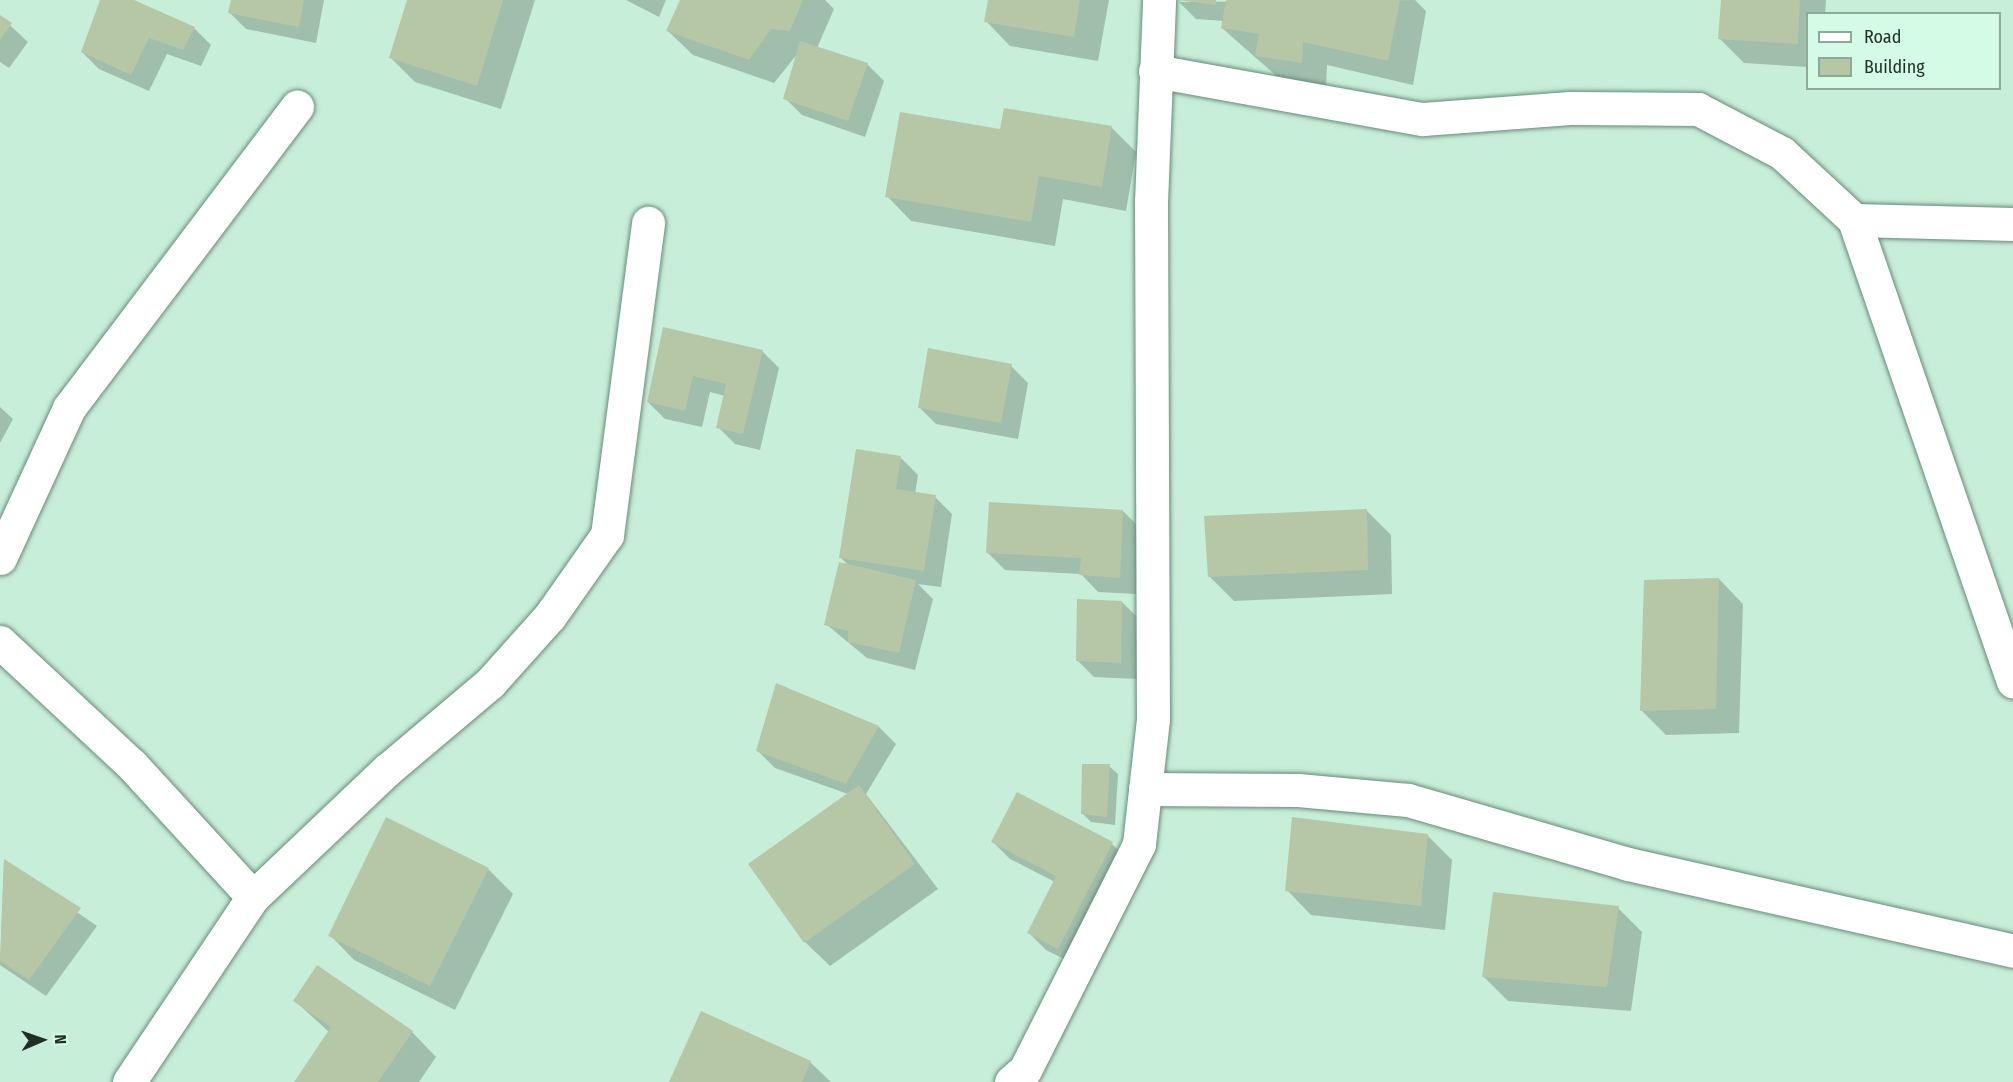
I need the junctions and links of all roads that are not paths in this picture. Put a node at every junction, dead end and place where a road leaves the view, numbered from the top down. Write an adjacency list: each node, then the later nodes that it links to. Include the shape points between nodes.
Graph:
1 (1159, 0): 2 (street)
2 (1155, 71): 4 (street, via 1423,119 1570,108 1698,110 1782,153); 12 (street, via 1151,202 1156,506 1153,718)
3 (297, 106): 7 (street, via 69,408)
4 (1854, 220): 6 (street); 9 (street)
5 (648, 223): 13 (street, via 607,535 550,616 490,683 387,770)
6 (2013, 224)
7 (11, 500): 8 (street)
8 (0, 558)
9 (2004, 634): 11 (street)
10 (0, 642): 13 (street, via 132,765)
11 (2013, 681)
12 (1145, 789): 14 (street, via 1298,790 1408,800 1628,864); 16 (street, via 1139,844 1025,1070)
13 (253, 897): 15 (street)
14 (2013, 951)
15 (129, 1082)
16 (1011, 1082)

